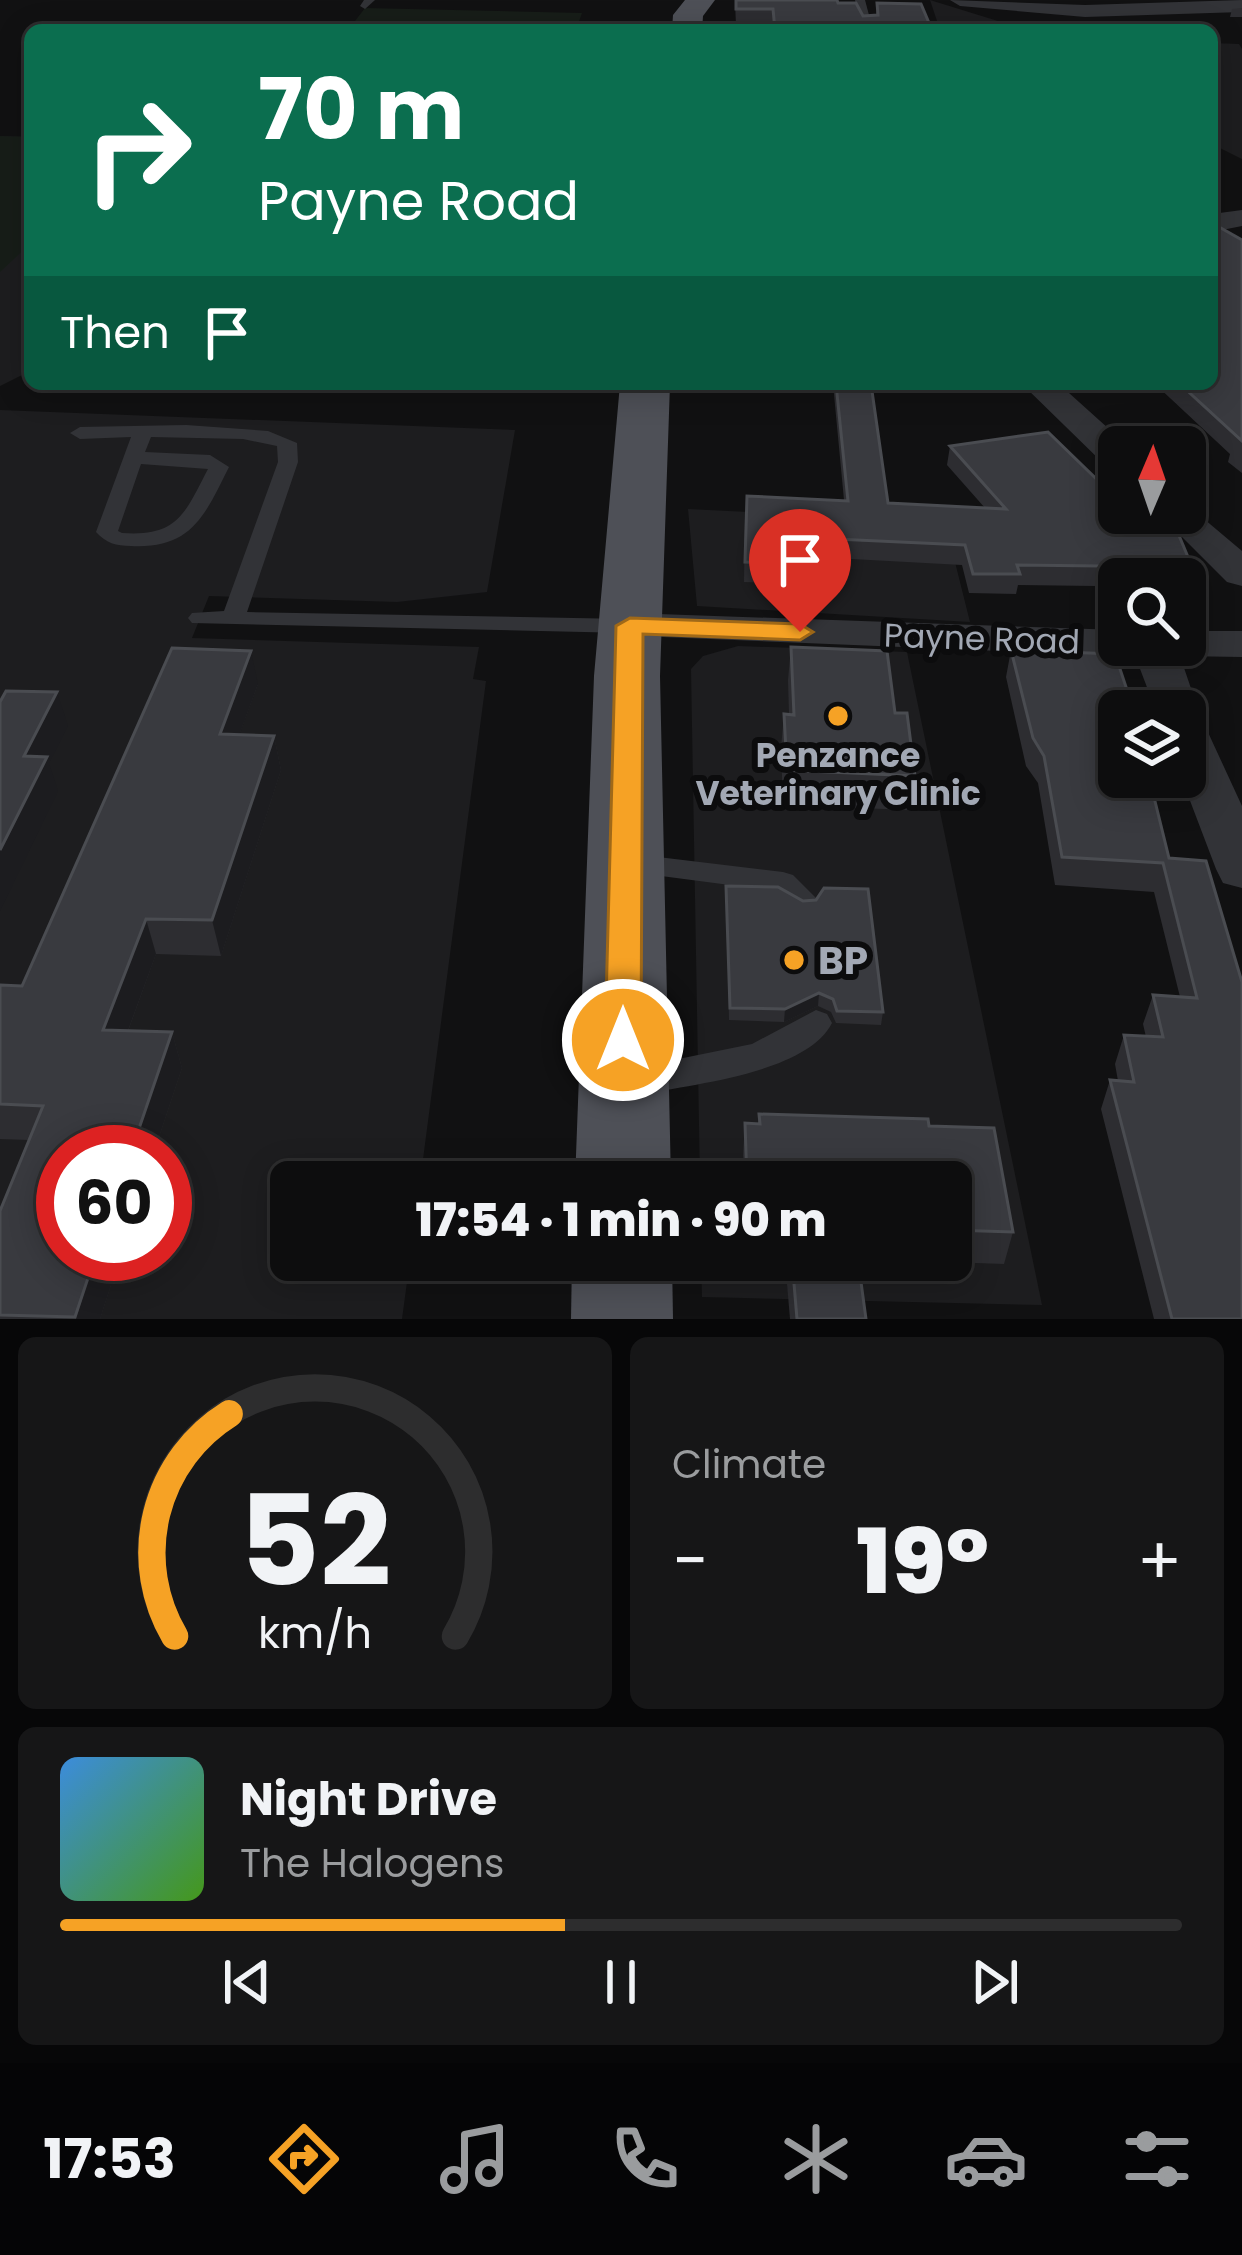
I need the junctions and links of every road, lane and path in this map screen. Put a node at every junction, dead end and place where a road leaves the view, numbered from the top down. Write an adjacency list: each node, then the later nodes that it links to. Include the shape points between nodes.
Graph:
1 (957, 0): 2 (street, via 1049,10); 3 (street)
2 (1242, 6)
3 (1023, 24)
4 (645, 390): 14 (main road)
5 (1046, 390): 8 (street)
6 (80, 433): 7 (lane)
7 (142, 434): 9 (lane); 13 (lane, via 287,443)
8 (1098, 438)
9 (136, 458): 9 (lane, via 107,532 164,541 219,467)
10 (1200, 534): 11 (street)
11 (1242, 573)
12 (200, 618): 13 (lane)
13 (233, 618): 14 (lane)
14 (630, 626): 15 (street, Payne Road); 19 (main road)
15 (1098, 642)
16 (1206, 644): 17 (street)
17 (1242, 644)
18 (1206, 779): 20 (street)
19 (624, 862): 21 (lane, via 783,882); 23 (main road)
20 (1242, 869)
21 (803, 900)
22 (816, 1023): 23 (lane, via 796,1042 760,1055)
23 (623, 1084): 24 (main road)
24 (622, 1161)
25 (622, 1281): 26 (main road)
26 (622, 1319)

